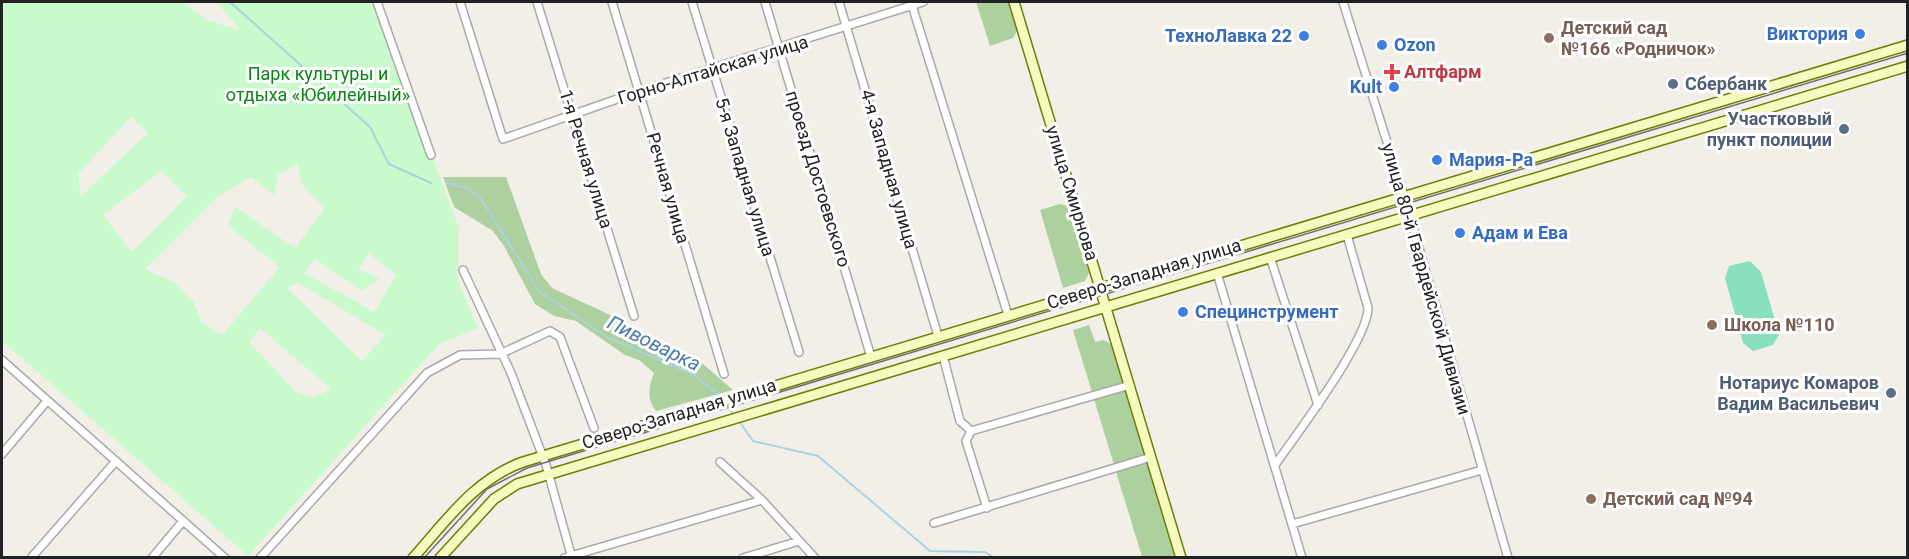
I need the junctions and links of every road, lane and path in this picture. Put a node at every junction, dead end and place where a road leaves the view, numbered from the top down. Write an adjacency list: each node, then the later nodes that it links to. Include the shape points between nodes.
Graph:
1 (377, 2): 19 (street)
2 (460, 2): 18 (street, Горно-Алтайская улица, via 502,139)
3 (537, 2): 18 (street, 1-я Речная улица)
4 (612, 2): 17 (street, Речная улица)
5 (692, 2): 16 (street, 5-я Западная улица)
6 (765, 2): 14 (street, проезд Достоевского)
7 (839, 2): 12 (street, 4-я Западная улица)
8 (923, 2): 11 (street, Горно-Алтайская улица)
9 (1014, 2): 26 (main road, улица Смирнова)
10 (1343, 2): 20 (street, улица 80-й Гвардейской Дивизии)
11 (912, 3): 12 (street, Горно-Алтайская улица); 28 (street)
12 (847, 27): 14 (street, Горно-Алтайская улица); 30 (street, 4-я Западная улица)
13 (1908, 45): 20 (main road, Северо-Западная улица)
14 (779, 49): 16 (street, Горно-Алтайская улица); 34 (street, проезд Достоевского)
15 (1908, 66): 21 (main road, Северо-Западная улица)
16 (712, 69): 17 (street, Горно-Алтайская улица); 31 (street, 5-я Западная улица)
17 (640, 91): 18 (street, Горно-Алтайская улица); 36 (street, Речная улица)
18 (573, 115): 29 (street, 1-я Речная улица)
19 (430, 155)
20 (1404, 196): 21 (street, улица 80-й Гвардейской Дивизии); 26 (main road, Северо-Западная улица)
21 (1409, 216): 22 (main road, Северо-Западная улица); 48 (street, улица 80-й Гвардейской Дивизии)
22 (1347, 235): 23 (main road, Северо-Западная улица); 39 (street, via 1368,316)
23 (1270, 257): 25 (main road, Северо-Западная улица); 39 (street)
24 (464, 270): 32 (street)
25 (1217, 273): 27 (main road, Северо-Западная улица); 47 (street)
26 (1101, 288): 27 (main road, улица Смирнова); 28 (main road, Северо-Западная улица)
27 (1108, 307): 33 (main road, Северо-Западная улица); 37 (main road, улица Смирнова)
28 (1008, 315): 30 (main road, Северо-Западная улица)
29 (634, 316)
30 (938, 336): 34 (main road, Северо-Западная улица)
31 (799, 352)
32 (500, 354): 40 (street, via 555,331); 43 (street); 60 (street, via 460,355 427,373)
33 (943, 356): 41 (street, via 960,422); 49 (main road, Северо-Западная улица)
34 (871, 357): 43 (main road, Северо-Западная улица)
35 (2, 360): 38 (street)
36 (724, 374)
37 (1130, 386): 41 (street); 44 (main road, улица Смирнова)
38 (47, 401): 42 (street); 45 (street)
39 (1318, 405): 47 (street)
40 (594, 428)
41 (971, 431): 51 (street, via 966,441)
42 (2, 454)
43 (542, 456): 49 (street); 61 (main road, Северо-Западная улица, via 506,468 480,485)
44 (1151, 457): 51 (street); 65 (main road, улица Смирнова)
45 (116, 460): 52 (street); 57 (street)
46 (720, 462): 50 (street)
47 (1275, 465): 54 (street)
48 (1482, 470): 54 (street); 67 (street, улица 80-й Гвардейской Дивизии)
49 (549, 475): 56 (street); 62 (main road, Северо-Западная улица, via 505,490)
50 (762, 500): 55 (street); 56 (street)
51 (987, 508): 53 (street)
52 (183, 521): 58 (street); 59 (street)
53 (934, 523)
54 (1292, 524): 66 (street)
55 (799, 541): 63 (street); 64 (street)
56 (569, 557)
57 (31, 558)
58 (152, 558)
59 (225, 558)
60 (260, 558)
61 (413, 558)
62 (440, 558)
63 (743, 558)
64 (815, 558)
65 (1181, 558)
66 (1302, 558)
67 (1508, 558)

